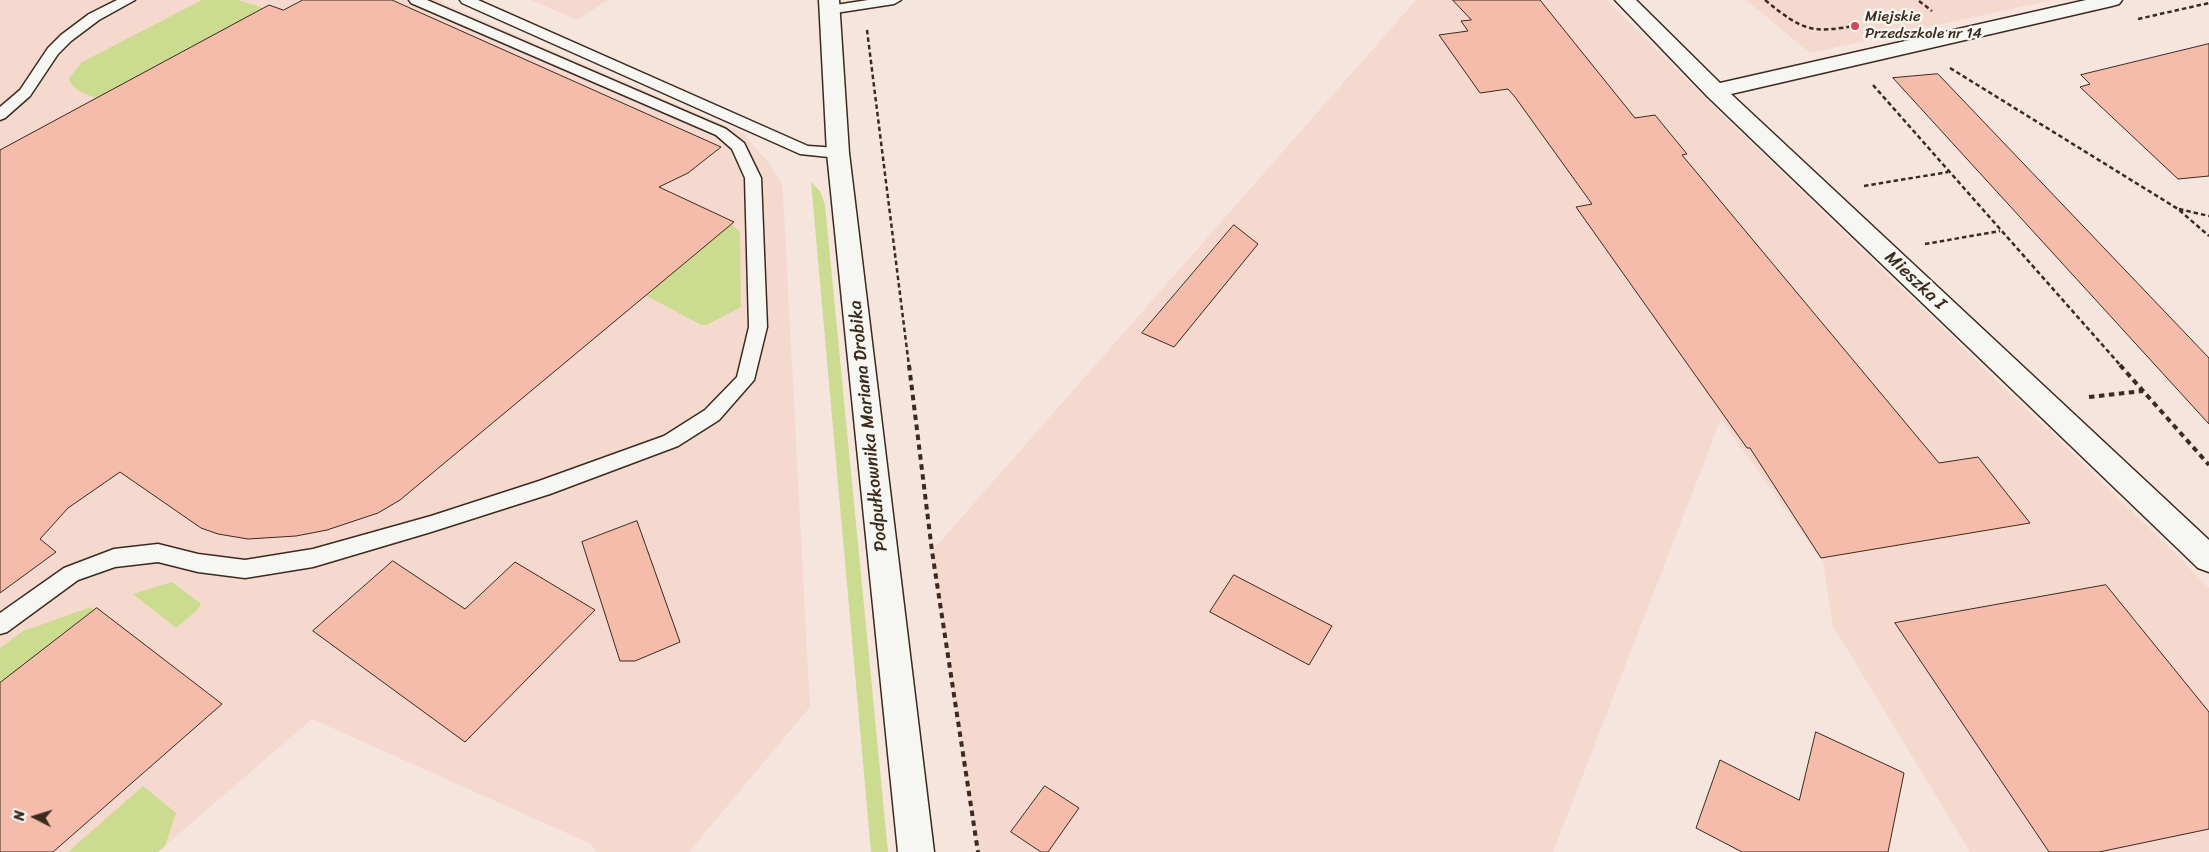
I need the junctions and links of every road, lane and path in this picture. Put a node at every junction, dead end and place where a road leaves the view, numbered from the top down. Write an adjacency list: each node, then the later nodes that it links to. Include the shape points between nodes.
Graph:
1 (128, 0): 18 (lane, via 94,17 66,38 53,51 25,93)
2 (416, 0): 31 (lane, via 721,132 739,146 753,178 758,327 745,380 712,415 671,441 543,488 313,558 245,569 198,563 158,553 114,558 71,574)
3 (467, 0): 19 (lane, via 806,151)
4 (894, 0): 9 (lane)
5 (1624, 0): 17 (street, Mieszka I)
6 (1765, 0): 14 (path, via 1802,28 1822,31)
7 (2112, 0): 17 (street)
8 (1919, 1): 12 (path)
9 (865, 4): 10 (lane); 33 (path, via 932,551)
10 (829, 5): 19 (street, Podpułkownika Mariana Drobika)
11 (1940, 10): 12 (path)
12 (1933, 11): 13 (path)
13 (1924, 13)
14 (1861, 25)
15 (1942, 63): 22 (path)
16 (1872, 84): 20 (path)
17 (1714, 91): 21 (street, Mieszka I)
18 (0, 115)
19 (838, 153): 32 (street, Podpułkownika Mariana Drobika)
20 (1949, 172): 21 (path); 24 (path)
21 (1825, 195): 26 (street, Mieszka I)
22 (2178, 209): 23 (path); 25 (path)
23 (2209, 216)
24 (2000, 230): 26 (path, via 1950,238); 27 (path)
25 (2209, 236)
26 (1887, 254): 28 (street, Mieszka I)
27 (2143, 391): 28 (path); 29 (path)
28 (2045, 403): 30 (street, Mieszka I)
29 (2209, 465)
30 (2209, 559)
31 (0, 625)
32 (916, 852)
33 (978, 852)

